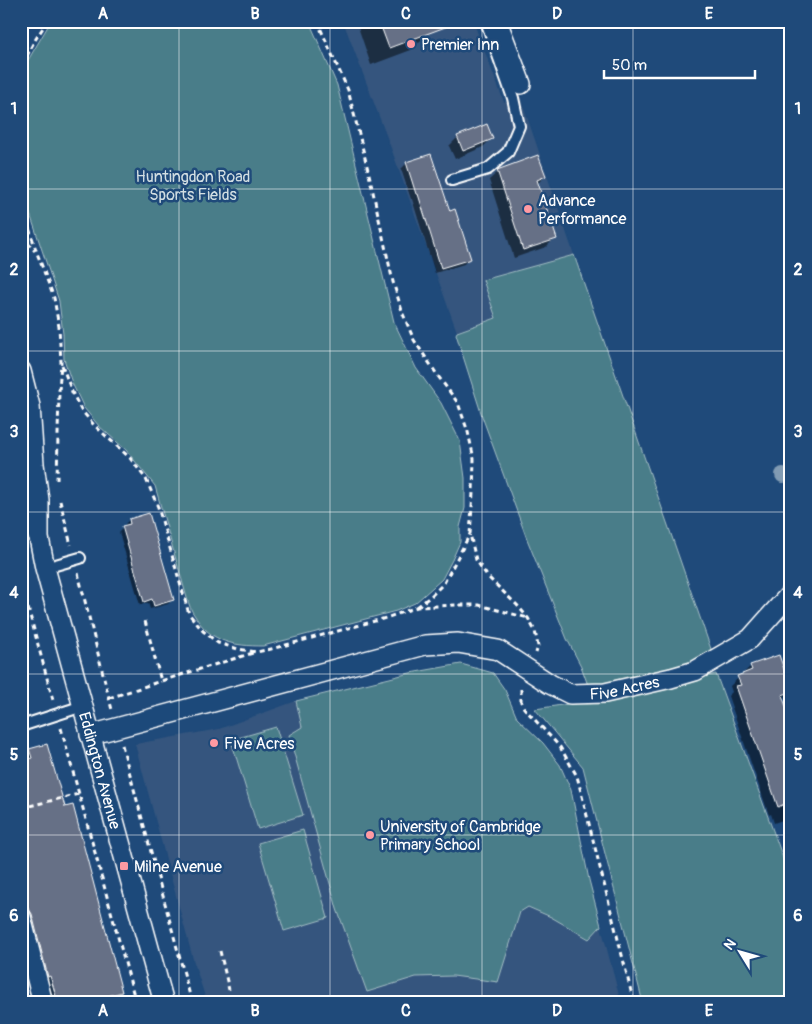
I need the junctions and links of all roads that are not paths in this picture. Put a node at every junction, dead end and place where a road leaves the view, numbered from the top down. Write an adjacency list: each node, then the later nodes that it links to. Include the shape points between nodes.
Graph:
1 (486, 21): 4 (lane, via 514,98 520,126 508,152 488,169)
2 (497, 21): 3 (street)
3 (521, 84)
4 (452, 180)
5 (21, 370): 7 (street, Eddington Avenue, via 30,406)
6 (21, 501): 7 (street, Eddington Avenue)
7 (38, 538): 9 (street, Eddington Avenue)
8 (77, 559): 9 (lane)
9 (45, 568): 11 (street, Eddington Avenue)
10 (789, 599): 13 (street, Five Acres, via 750,639 695,672 605,693 570,694 498,650 458,642 426,645)
11 (82, 706): 12 (lane); 13 (street, Eddington Avenue)
12 (21, 726)
13 (90, 735): 16 (street, Eddington Avenue)
14 (21, 917): 15 (street)
15 (43, 1003)
16 (164, 1003)

